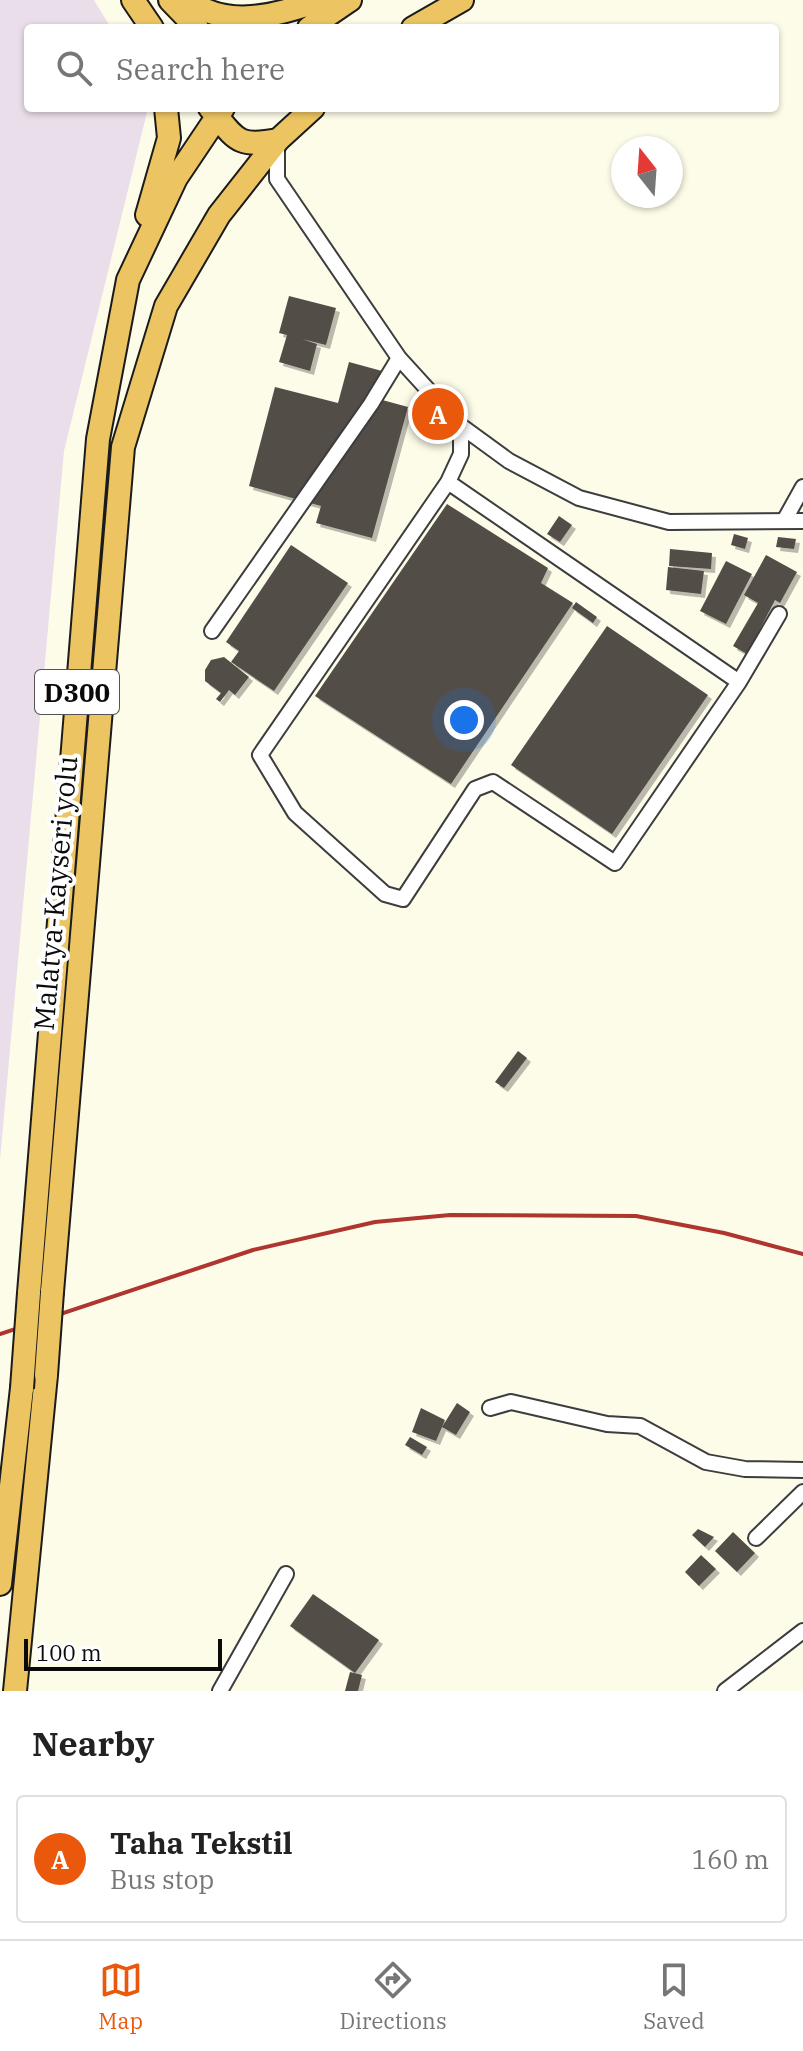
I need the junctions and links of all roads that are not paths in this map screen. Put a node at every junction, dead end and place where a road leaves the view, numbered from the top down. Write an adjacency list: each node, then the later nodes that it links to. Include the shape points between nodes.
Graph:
1 (131, 0): 7 (highway); 8 (highway)
2 (170, 0): 9 (highway)
3 (188, 0): 4 (highway, via 232,18 275,15)
4 (322, 0)
5 (350, 0): 10 (highway)
6 (462, 0): 11 (highway)
7 (139, 24)
8 (149, 24)
9 (193, 24)
10 (315, 24)
11 (420, 24)
12 (166, 112): 18 (highway, via 169,138)
13 (216, 112): 18 (highway, D300, via 176,178)
14 (218, 112): 17 (highway, via 234,137 251,145)
15 (286, 112): 17 (highway)
16 (309, 112): 17 (highway, Malatya-Kayseri yolu / D300)
17 (278, 140): 19 (street, via 277,179); 35 (highway, Malatya-Kayseri yolu / D300, bridge, via 219,215 166,306 123,447)
18 (128, 280): 33 (highway, D300, bridge, via 98,439 22,1388)
19 (399, 358): 20 (street); 26 (street)
20 (461, 426): 21 (street, via 461,454); 23 (street, via 509,461 579,498 669,522)
21 (448, 482): 27 (street); 27 (street, via 260,755 295,813 385,894 403,899 475,789 493,782 615,863)
22 (803, 487): 23 (street)
23 (784, 521): 24 (street)
24 (803, 521)
25 (779, 614): 27 (street)
26 (212, 631)
27 (739, 682)
28 (490, 1408): 29 (street, via 511,1402 538,1405 607,1424 640,1426 706,1462)
29 (803, 1470)
30 (803, 1492): 31 (street)
31 (756, 1538)
32 (286, 1574): 36 (street)
33 (0, 1584)
34 (803, 1631): 37 (street)
35 (15, 1691)
36 (220, 1691)
37 (725, 1691)

